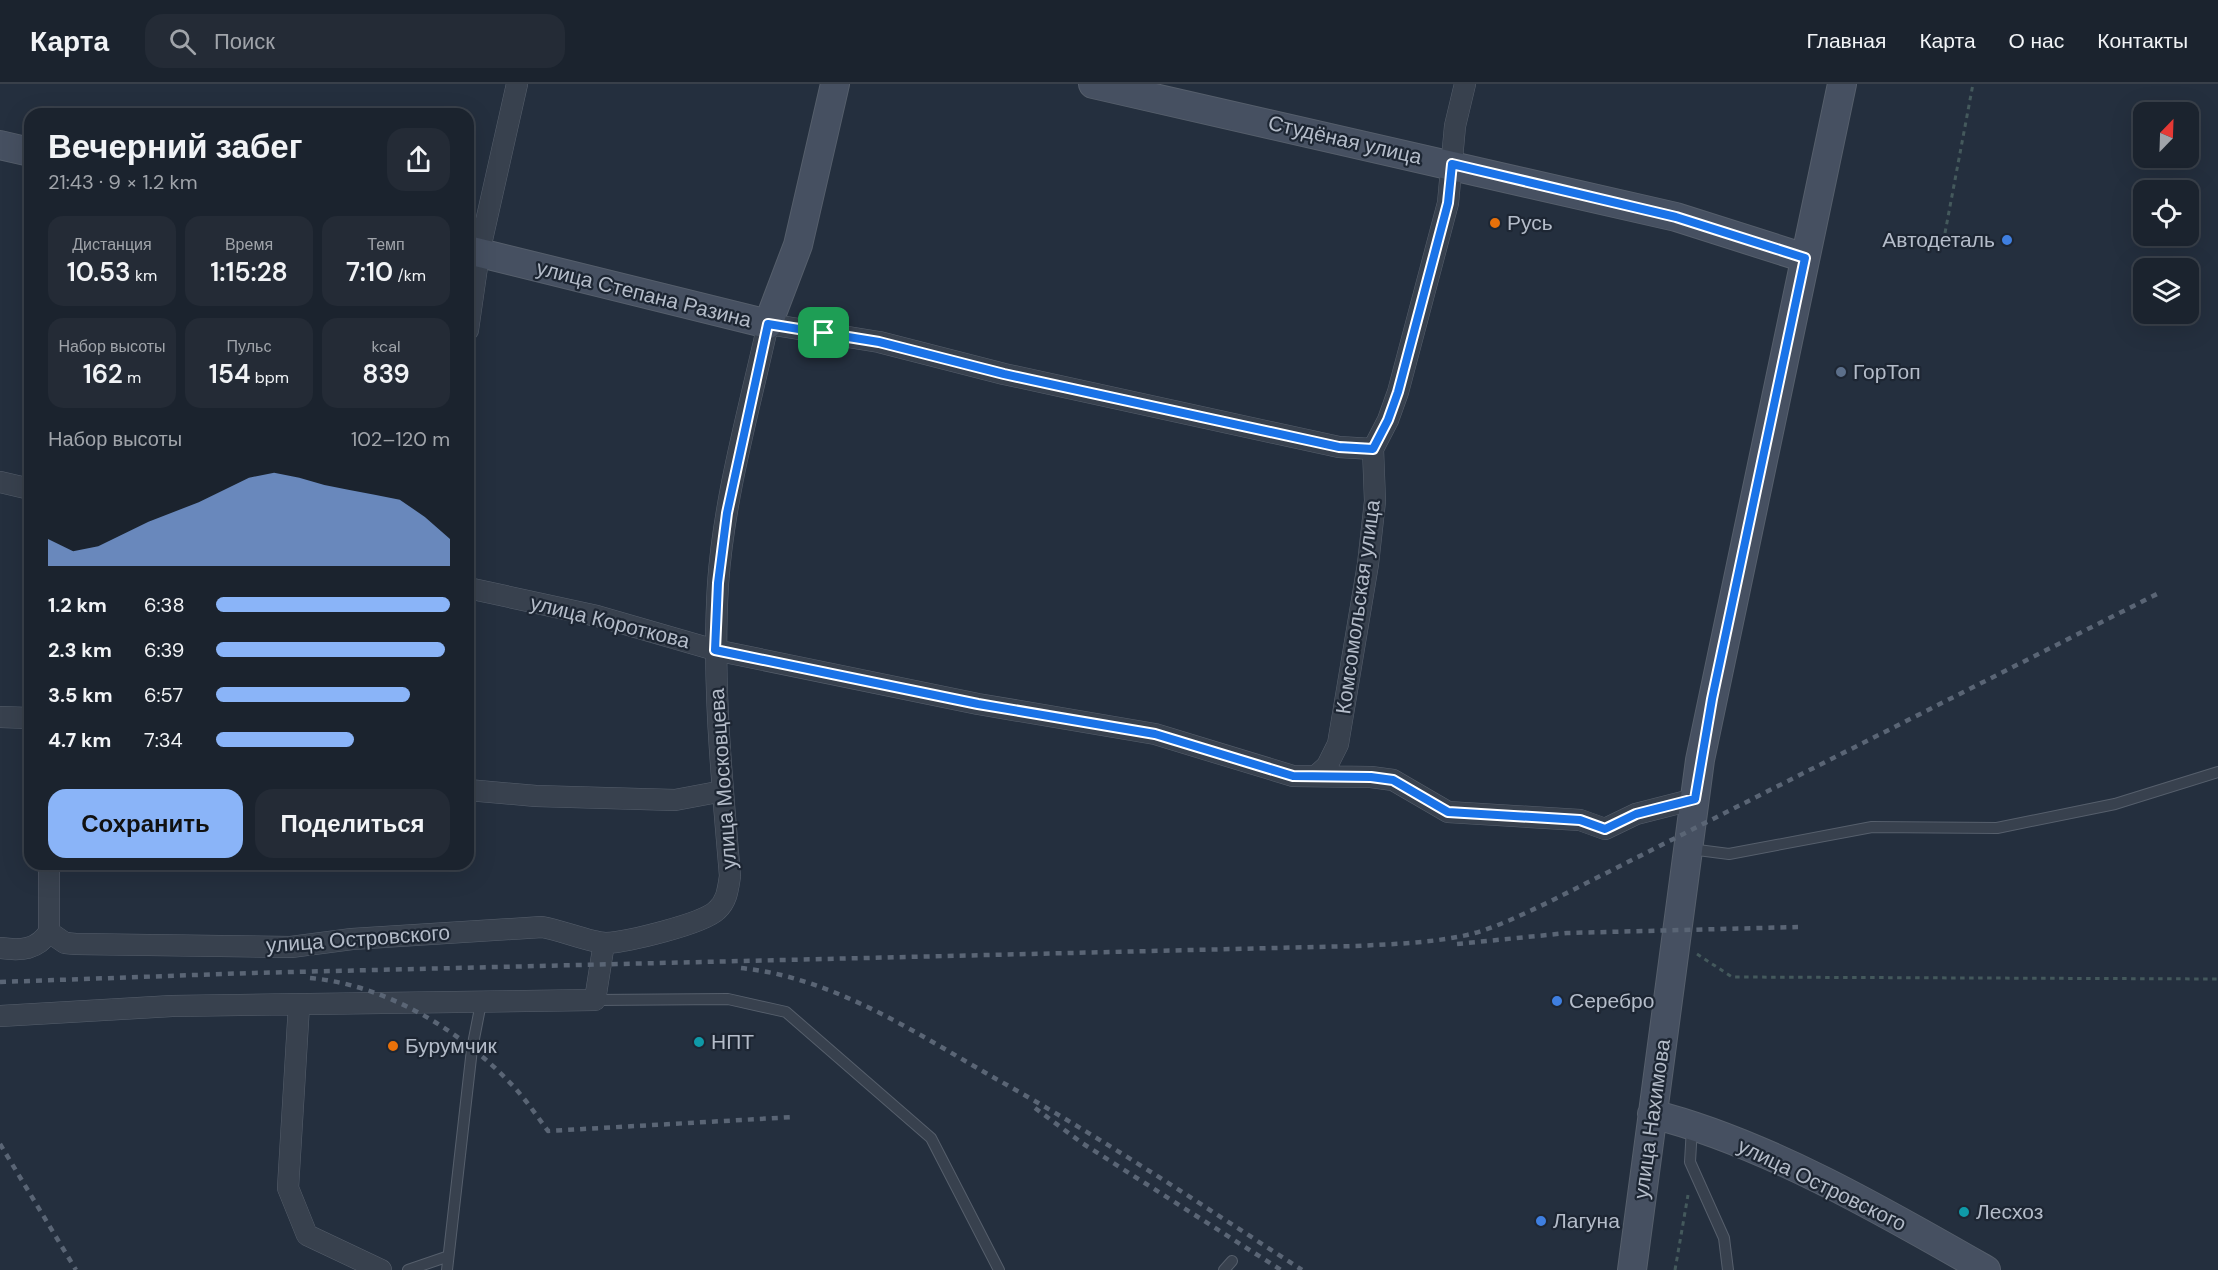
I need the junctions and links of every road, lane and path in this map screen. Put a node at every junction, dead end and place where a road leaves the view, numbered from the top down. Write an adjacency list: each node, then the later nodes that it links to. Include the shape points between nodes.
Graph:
1 (517, 84): 11 (street)
2 (835, 84): 13 (street, улица Московцева, via 798,245)
3 (1093, 84): 9 (street, Студёная улица)
4 (1465, 84): 9 (street, Комсомольская улица, via 1455,126)
5 (1842, 84): 12 (street, улица Нахимова)
6 (1973, 84): 10 (path)
7 (0, 145): 8 (street)
8 (24, 151)
9 (1452, 164): 12 (street, Студёная улица, via 1676,217); 14 (street, Комсомольская улица, via 1448,203 1398,392)
10 (1945, 233)
11 (474, 252): 13 (street, улица Степана Разина)
12 (1805, 258): 25 (street, улица Нахимова, via 1714,688)
13 (768, 324): 14 (street, улица Степана Разина, via 879,342 1004,374 1339,447); 18 (street, улица Московцева, via 724,534)
14 (1373, 449): 22 (street, Комсомольская улица, via 1375,501 1368,564 1338,744 1328,766)
15 (0, 482): 16 (street)
16 (24, 488)
17 (474, 589): 18 (street, улица Короткова, via 597,616)
18 (715, 650): 22 (street, улица Короткова, via 978,704 1155,734 1272,771 1293,776); 24 (street, улица Московцева)
19 (0, 717): 20 (street)
20 (24, 718)
21 (2218, 772): 26 (lane, via 2115,804 1997,828 1872,827 1729,854)
22 (1317, 775): 25 (street, улица Короткова, via 1393,780 1448,812 1580,820 1605,829 1636,814)
23 (474, 791): 24 (street, via 675,800)
24 (723, 791): 28 (street, улица Московцева, via 730,876 727,897)
25 (1695, 799): 26 (street, улица Нахимова)
26 (1689, 849): 30 (street, улица Нахимова)
27 (49, 870): 29 (street)
28 (719, 909): 31 (street, улица Островского, via 690,925)
29 (49, 932): 31 (street, улица Островского, via 65,943 76,944 291,947 352,939 542,927); 32 (street, via 30,949)
30 (1678, 941): 33 (path, via 1732,977); 38 (street, улица Нахимова)
31 (604, 943): 34 (street)
32 (0, 948)
33 (2218, 979)
34 (595, 1000): 35 (street); 45 (lane, via 728,999 786,1012 931,1138)
35 (481, 1003): 36 (street); 41 (lane)
36 (299, 1005): 37 (street, via 172,1006); 42 (street, via 288,1188 307,1235)
37 (0, 1016)
38 (1652, 1114): 39 (street, улица Островского); 46 (street, улица Нахимова)
39 (1692, 1124): 40 (lane); 49 (street, улица Островского, via 1868,1205)
40 (1690, 1162): 47 (path, via 1686,1177 1689,1202); 48 (lane, via 1724,1238)
41 (447, 1257): 43 (lane); 44 (lane)
42 (381, 1270)
43 (408, 1270)
44 (447, 1270)
45 (999, 1270)
46 (1632, 1270)
47 (1675, 1270)
48 (1728, 1270)
49 (1986, 1270)

